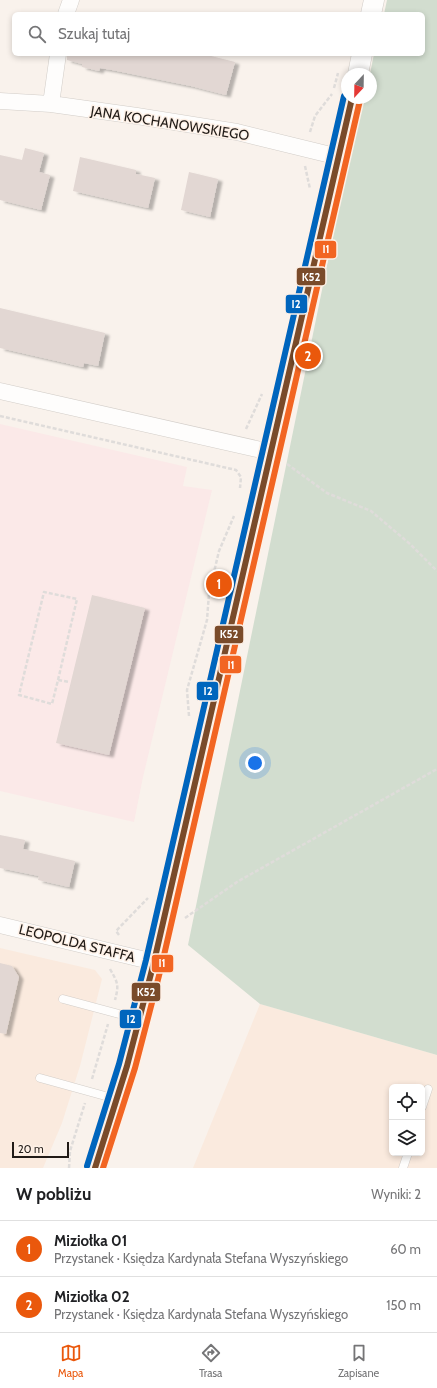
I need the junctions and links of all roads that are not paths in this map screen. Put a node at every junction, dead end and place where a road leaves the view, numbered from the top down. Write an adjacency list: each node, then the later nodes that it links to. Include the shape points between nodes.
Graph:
1 (71, 0): 3 (street)
2 (374, 0): 4 (street)
3 (67, 12)
4 (371, 12)
5 (58, 56): 9 (street)
6 (362, 56): 7 (street)
7 (359, 68)
8 (0, 101): 9 (street, JANA KOCHANOWSKIEGO)
9 (51, 104): 11 (street, JANA KOCHANOWSKIEGO, via 237,132)
10 (351, 104): 11 (street)
11 (339, 157): 13 (street)
12 (0, 391): 13 (street)
13 (270, 452): 15 (street)
14 (0, 925): 15 (street, LEOPOLDA STAFFA)
15 (154, 962): 17 (street)
16 (63, 999): 17 (lane)
17 (139, 1019): 21 (street)
18 (40, 1078): 21 (lane)
19 (428, 1089): 20 (lane)
20 (425, 1098)
21 (117, 1100): 23 (street)
22 (407, 1156): 24 (lane)
23 (95, 1168)
24 (403, 1168)

